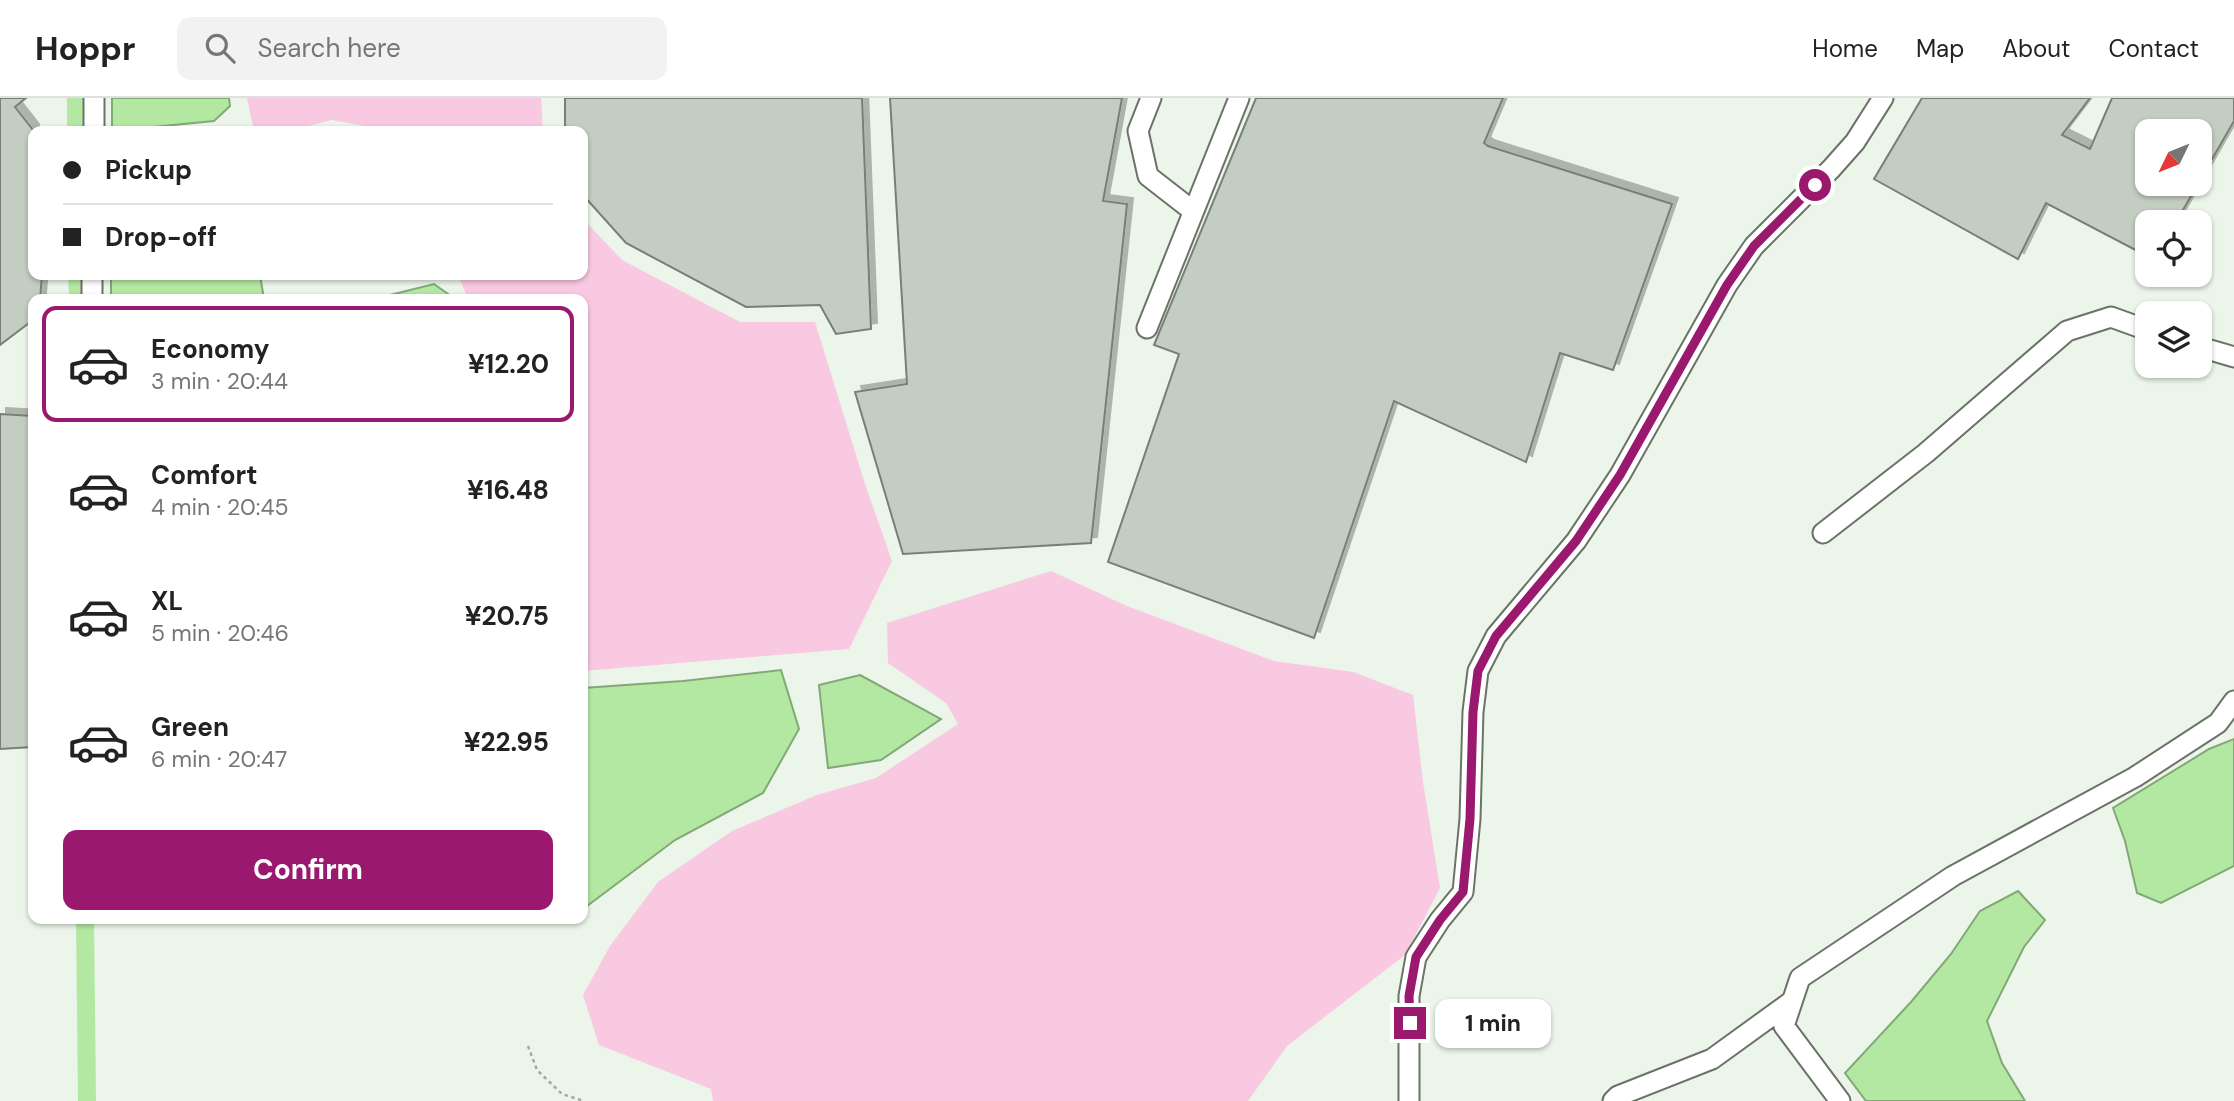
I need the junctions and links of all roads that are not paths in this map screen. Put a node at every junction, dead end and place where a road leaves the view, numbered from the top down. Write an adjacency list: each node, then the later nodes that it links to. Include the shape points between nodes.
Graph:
1 (94, 98): 5 (street)
2 (1151, 98): 6 (street, via 1138,131 1148,176)
3 (1239, 98): 6 (street)
4 (1883, 98): 14 (street, via 1847,151 1754,246 1727,285 1620,475 1576,541 1496,636 1478,671 1463,892 1416,957 1409,996)
5 (94, 126)
6 (1194, 211): 8 (street)
7 (2135, 326): 11 (street, via 2111,317 2067,331 1926,453)
8 (1147, 328)
9 (2212, 351): 10 (street)
10 (2234, 357)
11 (1823, 533)
12 (2234, 701): 13 (street, via 2218,723 2135,777 1953,876 1800,978)
13 (1792, 1002): 15 (street, via 1712,1059); 16 (street, via 1784,1026)
14 (1409, 1101)
15 (1613, 1101)
16 (1840, 1101)

